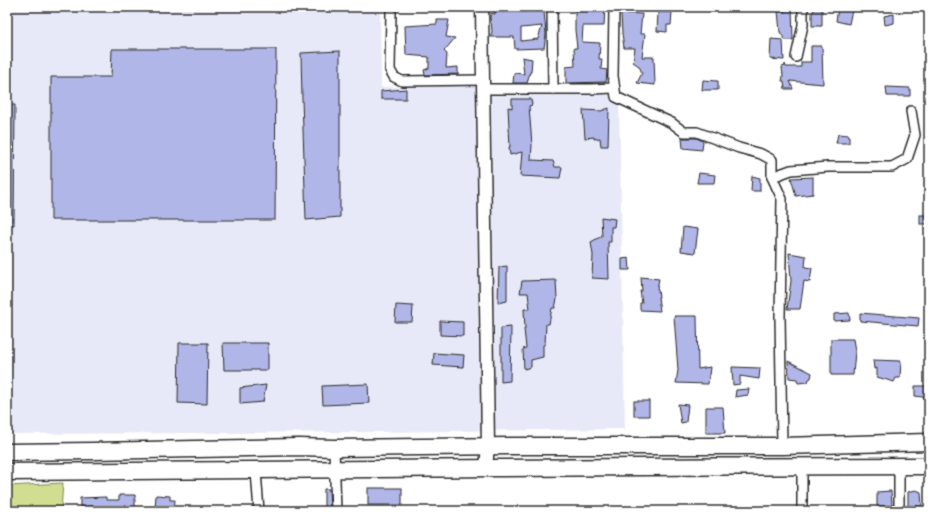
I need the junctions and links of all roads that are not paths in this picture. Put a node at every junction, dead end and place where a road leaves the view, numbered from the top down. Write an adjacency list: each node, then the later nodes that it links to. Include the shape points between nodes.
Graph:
1 (390, 7): 7 (street, via 390,70 394,77 402,81)
2 (482, 7): 7 (street)
3 (552, 7): 9 (street)
4 (614, 7): 8 (street)
5 (803, 7): 6 (street, via 803,26)
6 (796, 57)
7 (483, 84): 9 (street); 13 (street)
8 (614, 88): 9 (street); 11 (street, via 616,97 672,123 684,132 697,132 772,160)
9 (553, 89)
10 (911, 111): 11 (street, via 915,135 907,159 892,167 792,170)
11 (772, 177): 14 (street, via 782,199)
12 (929, 442): 14 (highway)
13 (488, 446): 14 (highway); 15 (highway); 20 (street)
14 (782, 446)
15 (334, 448): 16 (highway); 21 (street)
16 (7, 452)
17 (899, 466): 18 (highway); 19 (highway); 27 (street)
18 (929, 466)
19 (802, 467): 20 (highway); 26 (street)
20 (486, 468): 21 (highway)
21 (335, 469): 22 (highway); 25 (street)
22 (256, 471): 23 (highway); 24 (street)
23 (7, 472)
24 (259, 511)
25 (336, 511)
26 (802, 511)
27 (899, 511)

